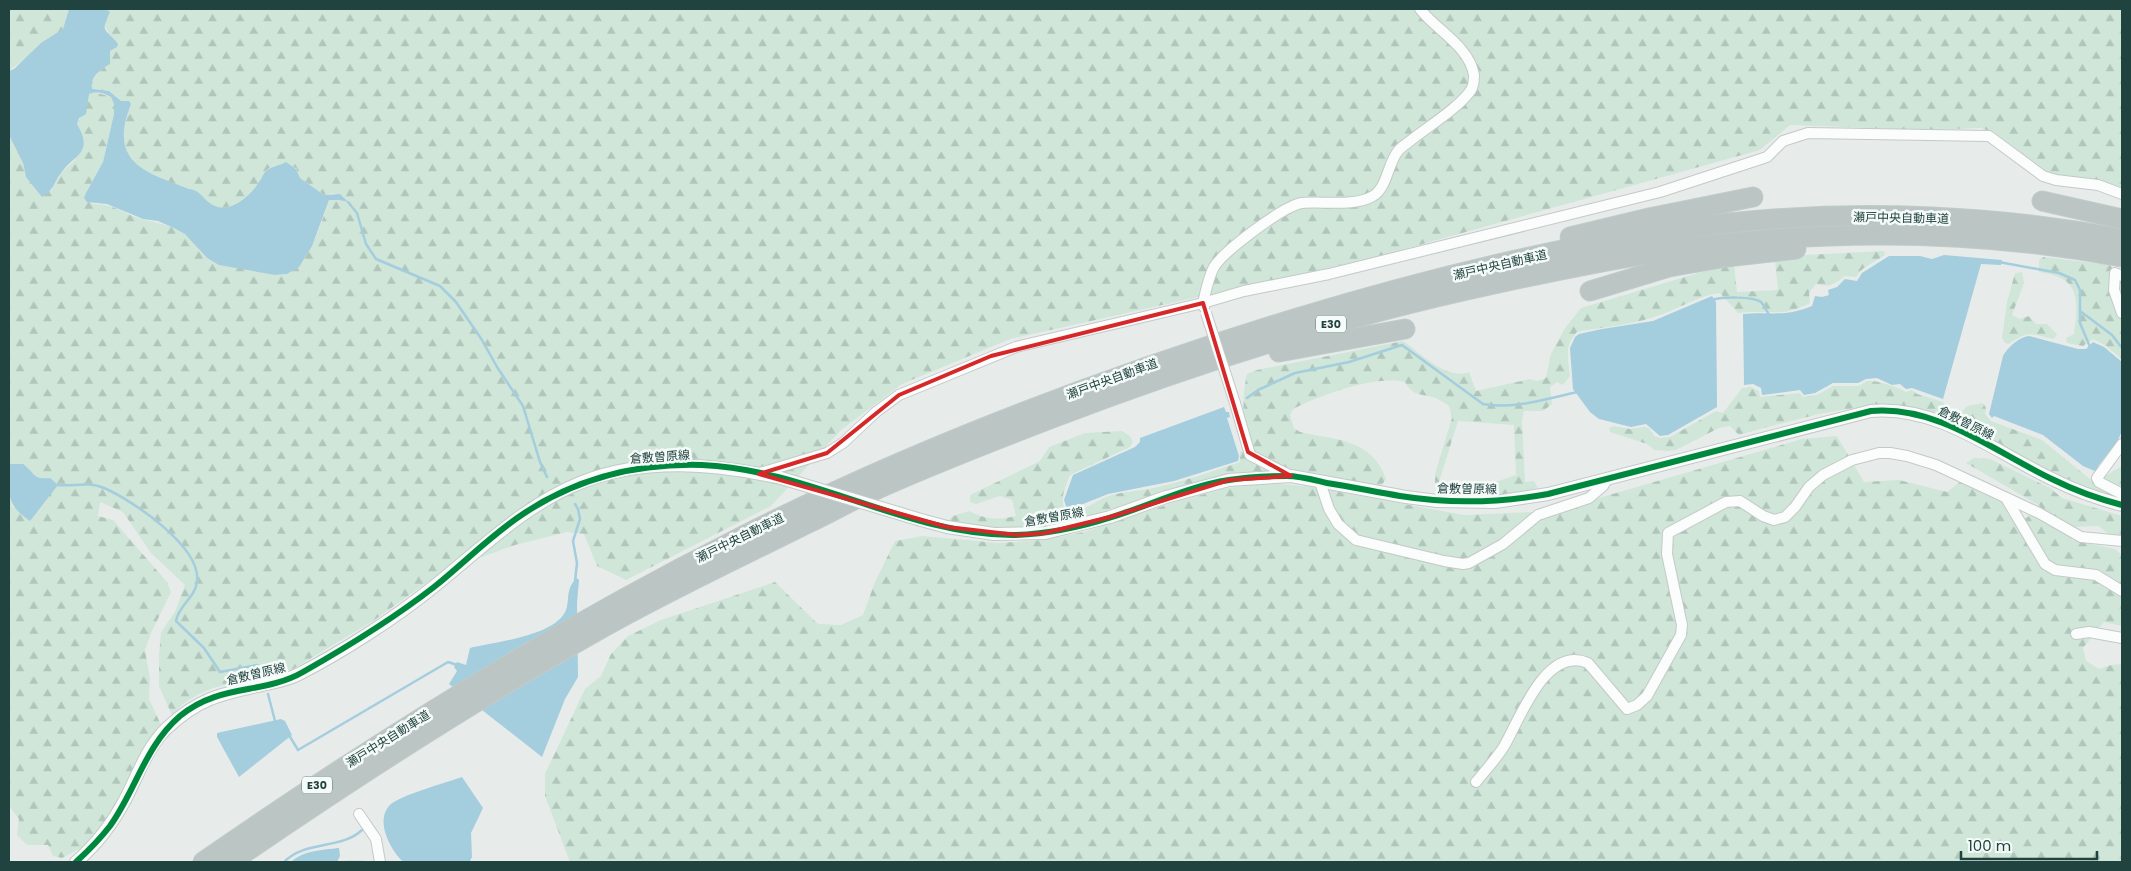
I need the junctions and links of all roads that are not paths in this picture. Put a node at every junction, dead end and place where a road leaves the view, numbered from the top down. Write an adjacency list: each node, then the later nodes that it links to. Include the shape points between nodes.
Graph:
1 (1420, 9): 12 (street, via 1469,60 1474,77 1471,90 1398,150 1379,192 1372,197 1361,201 1300,203 1282,211 1240,242 1215,265 1208,279)
2 (2122, 194): 12 (street, via 2098,185 2043,176 1989,136 1808,133 1783,141 1766,157 1660,192 1329,274 1244,290)
3 (1753, 197): 10 (highway, via 1549,242)
4 (2042, 201): 5 (highway)
5 (2122, 219)
6 (1901, 236): 8 (highway, 瀬戸中央自動車道 / E30, via 2012,242); 11 (highway, via 1726,257 1670,267); 15 (highway, 瀬戸中央自動車道 / E30, via 1762,240 1628,257 1430,298)
7 (2122, 239): 10 (highway, 瀬戸中央自動車道 / E30, via 2044,227 1948,218 1773,220 1641,236)
8 (2122, 257)
9 (2122, 276): 13 (street, via 2115,273 2113,285)
10 (1423, 282): 26 (highway, 瀬戸中央自動車道 / E30, via 1204,347 1017,414 740,537)
11 (1590, 290)
12 (1204, 308): 17 (street, via 1016,347 991,356 899,395 827,453); 18 (street, bridge, via 1250,455)
13 (2122, 313)
14 (1405, 329): 15 (highway, via 1301,346 1214,366)
15 (1185, 368): 26 (highway, 瀬戸中央自動車道 / E30, via 998,438 864,495)
16 (2122, 444): 21 (street, via 2097,478)
17 (759, 474): 18 (street, 倉敷曽原線, bridge, via 947,527 994,534 1045,533 1110,518 1166,497 1229,480); 33 (street, 倉敷曽原線, via 703,465 638,468 584,482 549,498 521,515 403,609 297,676 216,695 184,713 164,730 148,753 110,826)
18 (1291, 476): 20 (street, 倉敷曽原線)
19 (1608, 478): 20 (street, 倉敷曽原線, via 1548,494 1495,502 1422,499); 20 (street, via 1589,498 1538,515 1503,544 1463,564 1356,540 1338,524); 23 (street, 倉敷曽原線, via 1852,416 1888,410 1930,417 2054,480)
20 (1320, 482)
21 (2122, 494)
22 (2006, 498): 24 (street, via 2081,538); 25 (street, via 2045,564 2055,570 2096,575); 31 (street, via 1936,465 1907,456 1879,453 1852,460 1823,475 1809,486 1786,517 1774,520 1740,501 1714,507 1668,533 1667,554 1682,625 1681,634 1647,696 1627,709 1588,663 1579,659 1561,664 1539,682 1503,748)
23 (2122, 505)
24 (2122, 541)
25 (2122, 591)
26 (593, 624): 29 (highway, 瀬戸中央自動車道 / E30)
27 (2076, 634): 28 (street, via 2089,632)
28 (2122, 638)
29 (436, 718): 30 (highway, 瀬戸中央自動車道 / E30); 34 (highway, 瀬戸中央自動車道 / E30, via 362,754)
30 (379, 763): 35 (highway, 瀬戸中央自動車道 / E30); 36 (highway)
31 (1476, 782)
32 (358, 814): 37 (street, via 376,839)
33 (76, 862)
34 (203, 862)
35 (231, 862)
36 (251, 862)
37 (380, 862)

